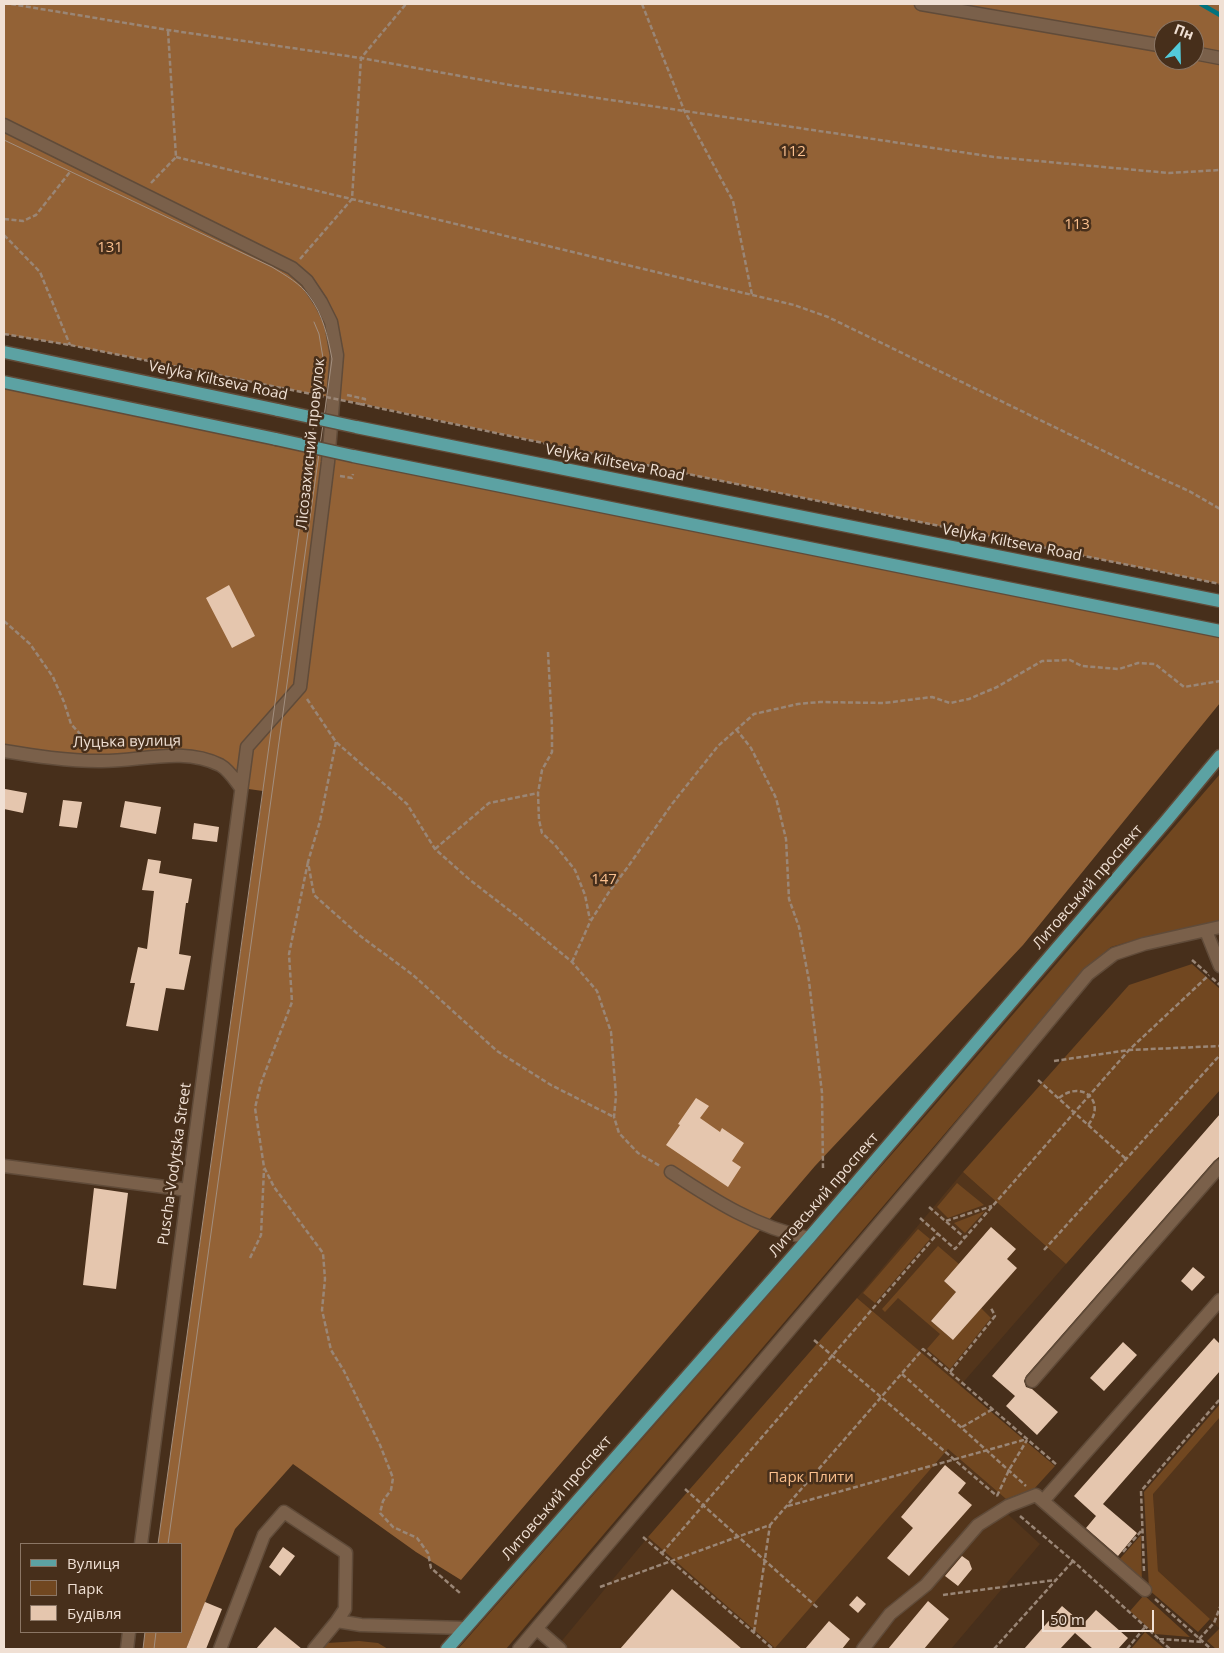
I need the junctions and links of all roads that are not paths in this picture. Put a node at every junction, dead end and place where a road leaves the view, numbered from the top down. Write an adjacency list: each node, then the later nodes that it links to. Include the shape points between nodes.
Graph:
1 (921, 4): 2 (street)
2 (1154, 44)
3 (1204, 55): 4 (street)
4 (1220, 58)
5 (4, 125): 14 (street, Лісозахисний провулок, via 292,268 321,302 330,322 337,355 328,462 300,687 247,748)
6 (4, 352): 8 (main road, Velyka Kiltseva Road, bridge, via 356,427)
7 (4, 382): 9 (main road, bridge, via 353,456)
8 (1220, 601)
9 (1207, 628): 10 (main road); 11 (main road)
10 (1220, 631)
11 (1220, 639)
12 (4, 751): 14 (street, Луцька вулиця, via 49,759 100,761 181,756 221,766)
13 (1220, 756): 22 (main road, Литовський проспект)
14 (241, 788): 21 (street, Puscha-Vodytska Street)
15 (1220, 927): 16 (street)
16 (1206, 930): 17 (street); 30 (street, via 1114,954 1088,974)
17 (1220, 966)
18 (4, 1166): 21 (street)
19 (1220, 1166): 24 (street)
20 (671, 1172): 22 (street, via 748,1219)
21 (188, 1190): 26 (street, Puscha-Vodytska Street)
22 (809, 1238): 29 (main road, Литовський проспект)
23 (1220, 1300): 25 (street, via 1067,1473)
24 (1032, 1381)
25 (1040, 1498): 27 (street); 38 (street, via 1008,1506 978,1525 926,1585 890,1614)
26 (141, 1543)
27 (1145, 1590)
28 (337, 1621): 29 (street); 33 (street, via 345,1608 346,1553 284,1512 264,1535); 34 (street)
29 (464, 1628): 35 (main road, Литовський проспект)
30 (537, 1629): 36 (street); 37 (street)
31 (129, 1633): 32 (street)
32 (127, 1649)
33 (220, 1649)
34 (314, 1649)
35 (446, 1649)
36 (519, 1649)
37 (560, 1649)
38 (863, 1649)

